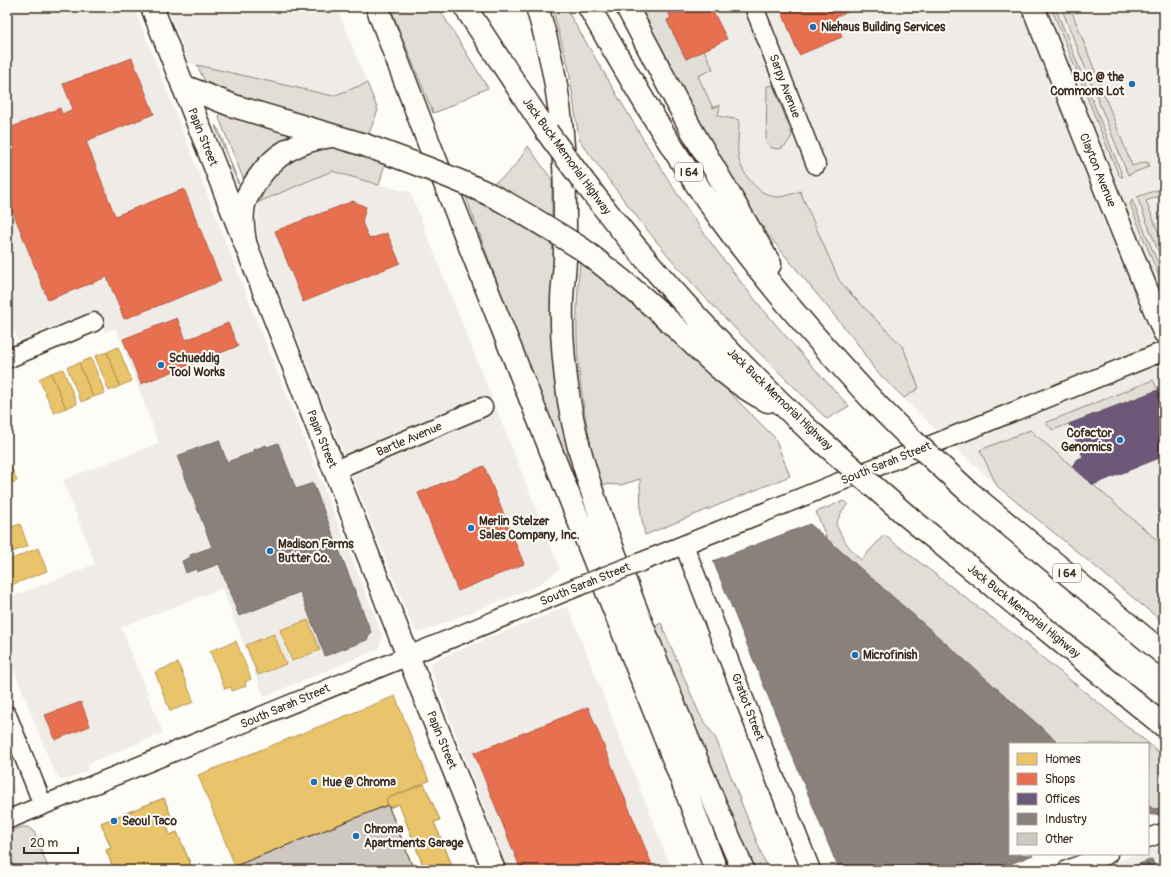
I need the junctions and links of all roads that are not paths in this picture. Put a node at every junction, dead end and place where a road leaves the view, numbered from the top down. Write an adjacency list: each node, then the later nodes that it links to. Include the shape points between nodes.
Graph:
1 (152, 7): 9 (main road, Papin Street)
2 (377, 7): 32 (main road)
3 (465, 7): 19 (main road, Jack Buck Memorial Highway, bridge, via 547,132 639,252 746,369)
4 (537, 7): 33 (main road, via 552,63 561,124 565,245 562,331 577,441 593,496 638,616)
5 (589, 7): 14 (main road, I 64, via 652,114 724,224)
6 (627, 7): 14 (main road, via 695,136)
7 (754, 7): 11 (street, Sarpy Avenue)
8 (1033, 7): 15 (main road, Clayton Avenue)
9 (183, 86): 10 (main road, via 234,106); 12 (main road, Papin Street)
10 (334, 136): 12 (main road, via 316,138 290,148 267,166 252,187 244,206 242,222); 19 (main road, bridge, via 428,168 492,196 544,225 582,249 655,308 734,381 754,394)
11 (816, 165)
12 (245, 242): 20 (main road, Papin Street)
13 (94, 322): 17 (street)
14 (805, 326): 22 (main road, I 64, bridge, via 913,441 969,492)
15 (1164, 332)
16 (1164, 351): 21 (street, South Sarah Street)
17 (7, 359)
18 (483, 407): 20 (street, Bartle Avenue)
19 (790, 411): 25 (main road, Jack Buck Memorial Highway, bridge, via 906,515)
20 (335, 470): 23 (main road, Papin Street)
21 (684, 545): 23 (street, South Sarah Street, bridge); 34 (street, Gratiot Street)
22 (1164, 654)
23 (408, 656): 26 (street, South Sarah Street); 31 (main road, Papin Street)
24 (7, 715): 26 (street)
25 (1164, 726)
26 (43, 806): 27 (street, South Sarah Street)
27 (7, 820)
28 (1164, 833): 29 (street)
29 (1149, 838)
30 (1105, 855): 35 (street)
31 (494, 870)
32 (716, 870)
33 (743, 870)
34 (811, 870)
35 (1067, 870)

